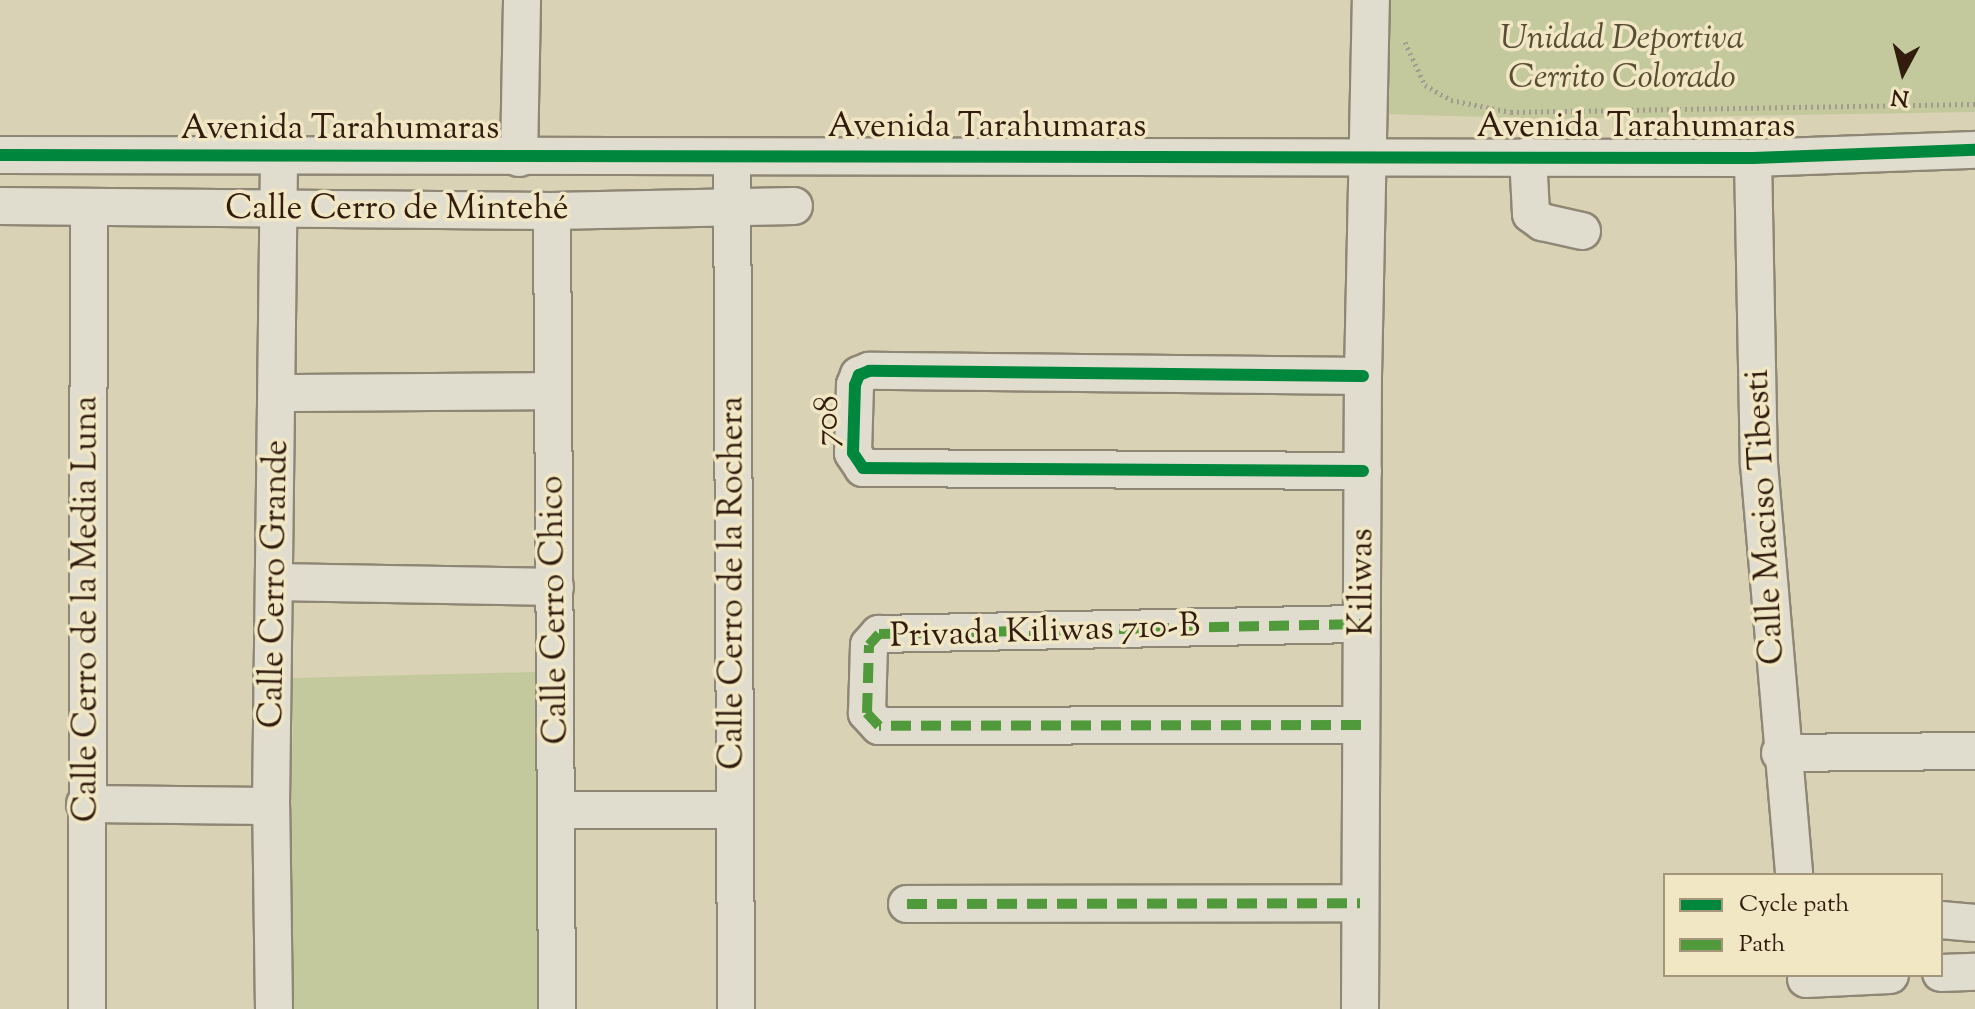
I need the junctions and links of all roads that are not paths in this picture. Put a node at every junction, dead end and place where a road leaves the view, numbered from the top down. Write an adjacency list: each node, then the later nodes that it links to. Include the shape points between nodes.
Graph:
1 (522, 0): 8 (street)
2 (1371, 0): 5 (street, Kiliwas)
3 (1975, 150): 9 (street, Avenida Tarahumaras)
4 (0, 155): 10 (street, Avenida Tarahumaras)
5 (1369, 155): 6 (street, Avenida Tarahumaras); 7 (street, Avenida Tarahumaras); 18 (street, Kiliwas)
6 (1528, 156): 9 (street, Avenida Tarahumaras); 17 (street, via 1531,214 1542,222)
7 (732, 157): 8 (street, Avenida Tarahumaras); 12 (street, Calle Cerro de la Rochera)
8 (519, 158): 10 (street, Avenida Tarahumaras)
9 (1753, 158): 27 (street, Calle Maciso Tibesti, via 1759,464)
10 (279, 159): 15 (street, Calle Cerro Grande)
11 (0, 206): 14 (street, Calle Cerro de Mintehé)
12 (731, 206): 13 (street, Calle Cerro de Mintehé); 16 (street, Calle Cerro de Mintehé); 31 (street, Calle Cerro de la Rochera)
13 (794, 206)
14 (89, 209): 15 (street, Calle Cerro de Mintehé); 28 (street, Calle Cerro de la Media Luna)
15 (278, 210): 16 (street, Calle Cerro de Mintehé); 20 (street, Calle Cerro Grande)
16 (552, 211): 19 (street, Calle Cerro Chico)
17 (1582, 231)
18 (1363, 376): 21 (street, Kiliwas); 21 (street, 708, via 869,371 859,375 855,385 853,453 863,468)
19 (551, 391): 20 (street); 23 (street, Calle Cerro Chico)
20 (278, 393): 22 (street, Calle Cerro Grande)
21 (1363, 471): 24 (street, Kiliwas)
22 (277, 582): 23 (street); 29 (street, Calle Cerro Grande)
23 (555, 587): 30 (street, Calle Cerro Chico)
24 (1362, 624): 25 (street, Kiliwas); 25 (street, Privada Kiliwas 710-B, via 879,634 869,645 867,713 879,726)
25 (1361, 725): 33 (street, Kiliwas)
26 (1975, 751): 27 (street)
27 (1780, 753): 32 (street, Calle Maciso Tibesti)
28 (85, 804): 29 (street); 41 (street, Calle Cerro de la Media Luna)
29 (271, 806): 42 (street, Calle Cerro Grande)
30 (559, 810): 31 (street); 43 (street, Calle Cerro Chico)
31 (733, 810): 44 (street, Calle Cerro de la Rochera)
32 (1794, 873)
33 (1360, 903): 34 (street); 45 (street, Kiliwas)
34 (907, 904)
35 (1943, 920): 36 (street)
36 (1975, 923)
37 (1975, 972): 38 (street)
38 (1943, 973)
39 (1877, 977): 40 (street)
40 (1807, 988)
41 (87, 1009)
42 (274, 1009)
43 (557, 1009)
44 (736, 1009)
45 (1360, 1009)

